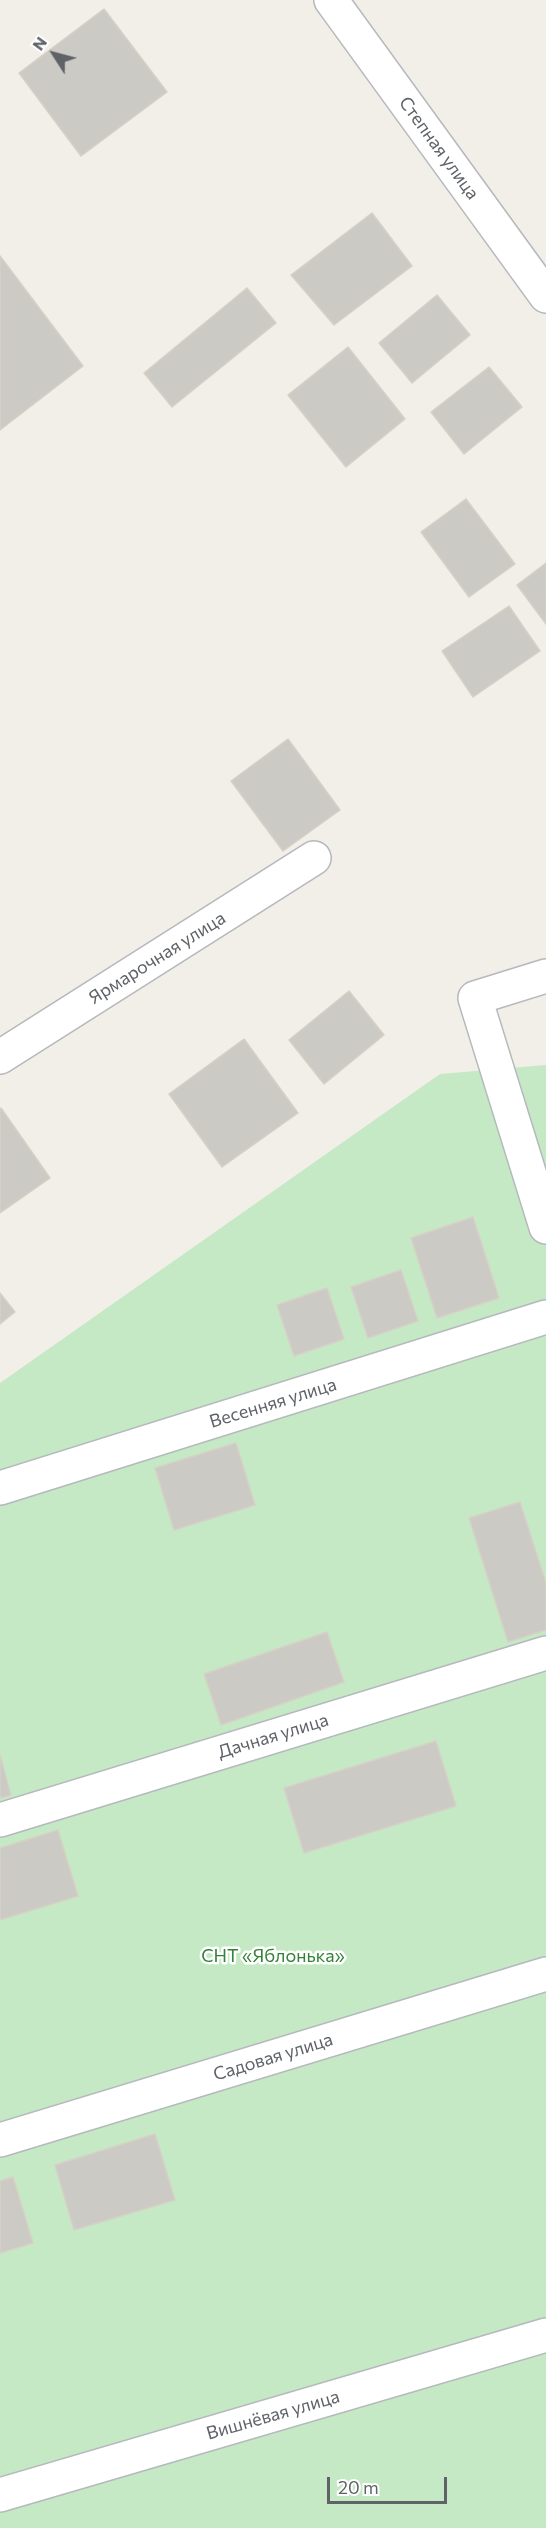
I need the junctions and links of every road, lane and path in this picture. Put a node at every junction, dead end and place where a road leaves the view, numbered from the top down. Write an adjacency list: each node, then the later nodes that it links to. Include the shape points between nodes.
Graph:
1 (332, 0): 2 (street, Степная улица)
2 (546, 296)
3 (314, 858): 5 (street, Ярмарочная улица)
4 (546, 976): 6 (street, via 475,998)
5 (0, 1057)
6 (546, 1227)
7 (546, 1317): 8 (street, Весенняя улица)
8 (0, 1488)
9 (546, 1653): 10 (street, Дачная улица)
10 (0, 1820)
11 (546, 1974): 12 (street, Садовая улица)
12 (0, 2140)
13 (546, 2335): 14 (street, Вишнёвая улица)
14 (0, 2495)

